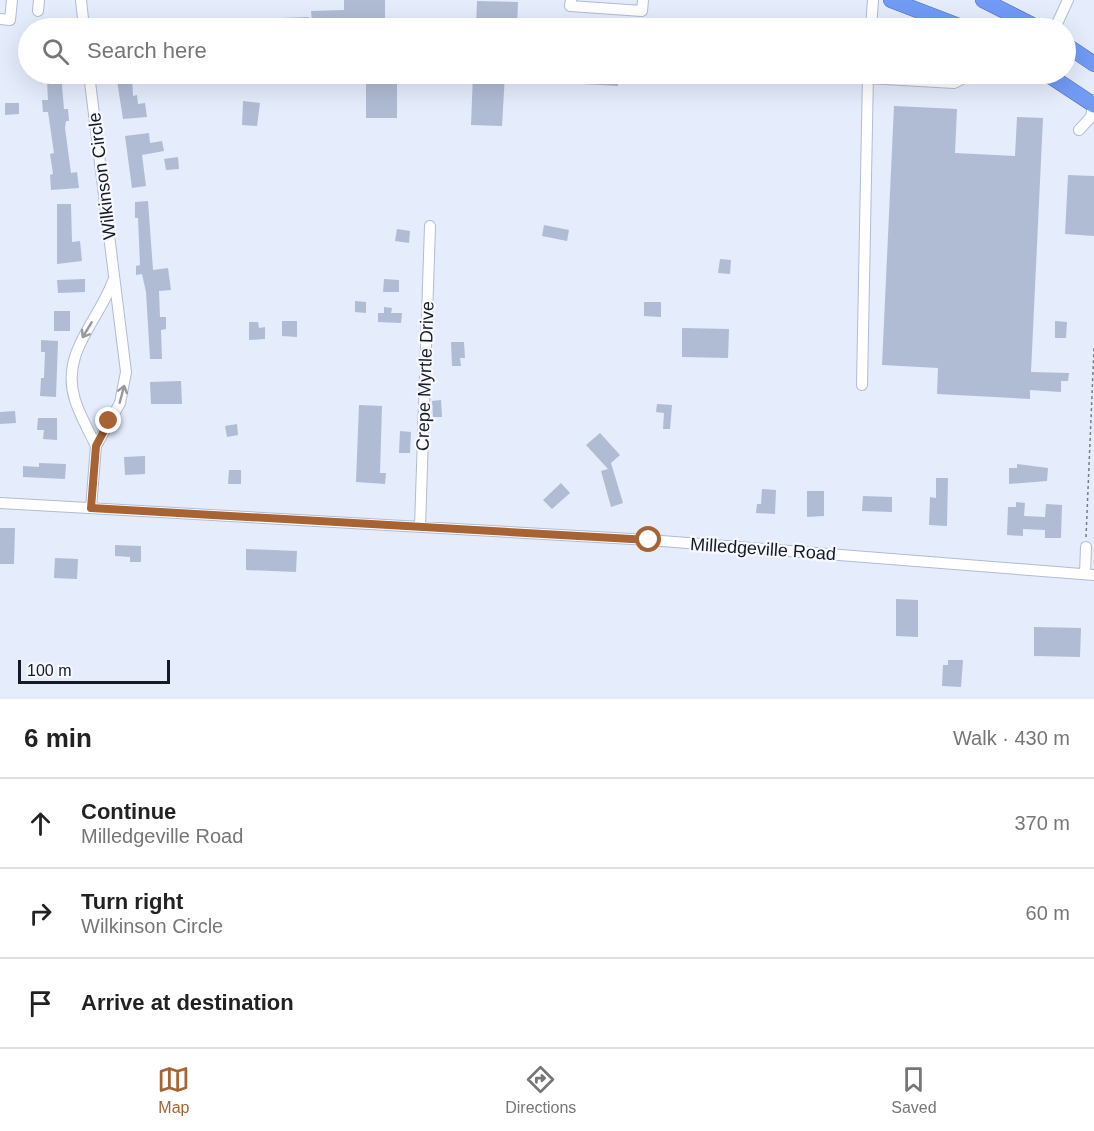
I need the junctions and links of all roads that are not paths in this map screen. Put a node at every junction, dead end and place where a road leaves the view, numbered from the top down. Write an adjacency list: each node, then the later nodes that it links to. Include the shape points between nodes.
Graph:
1 (12, 0): 14 (street, via 10,20)
2 (81, 0): 9 (street)
3 (571, 0): 4 (street, via 570,6 642,11)
4 (643, 0)
5 (873, 0): 10 (street)
6 (891, 0): 11 (highway)
7 (983, 0): 12 (highway)
8 (1068, 0): 13 (street)
9 (83, 18)
10 (872, 18)
11 (938, 18)
12 (1018, 18)
13 (1060, 18)
14 (0, 20)
15 (1076, 52): 16 (highway)
16 (1094, 64)
17 (91, 84): 23 (street, Wilkinson Circle)
18 (868, 84): 24 (street)
19 (1063, 84): 20 (highway)
20 (1094, 104): 21 (street, via 1091,117)
21 (1079, 130)
22 (430, 226): 28 (street, Crepe Myrtle Drive)
23 (114, 278): 25 (street, Wilkinson Circle, one-way to 23, via 120,403 126,372); 25 (street, Wilkinson Circle, one-way to 25, via 74,355 72,390)
24 (862, 385)
25 (96, 446): 27 (street, Wilkinson Circle)
26 (0, 503): 27 (street, Milledgeville Road)
27 (91, 508): 28 (street, Milledgeville Road)
28 (420, 527): 30 (street, Milledgeville Road, via 649,540)
29 (1086, 547): 30 (street)
30 (1089, 574)

